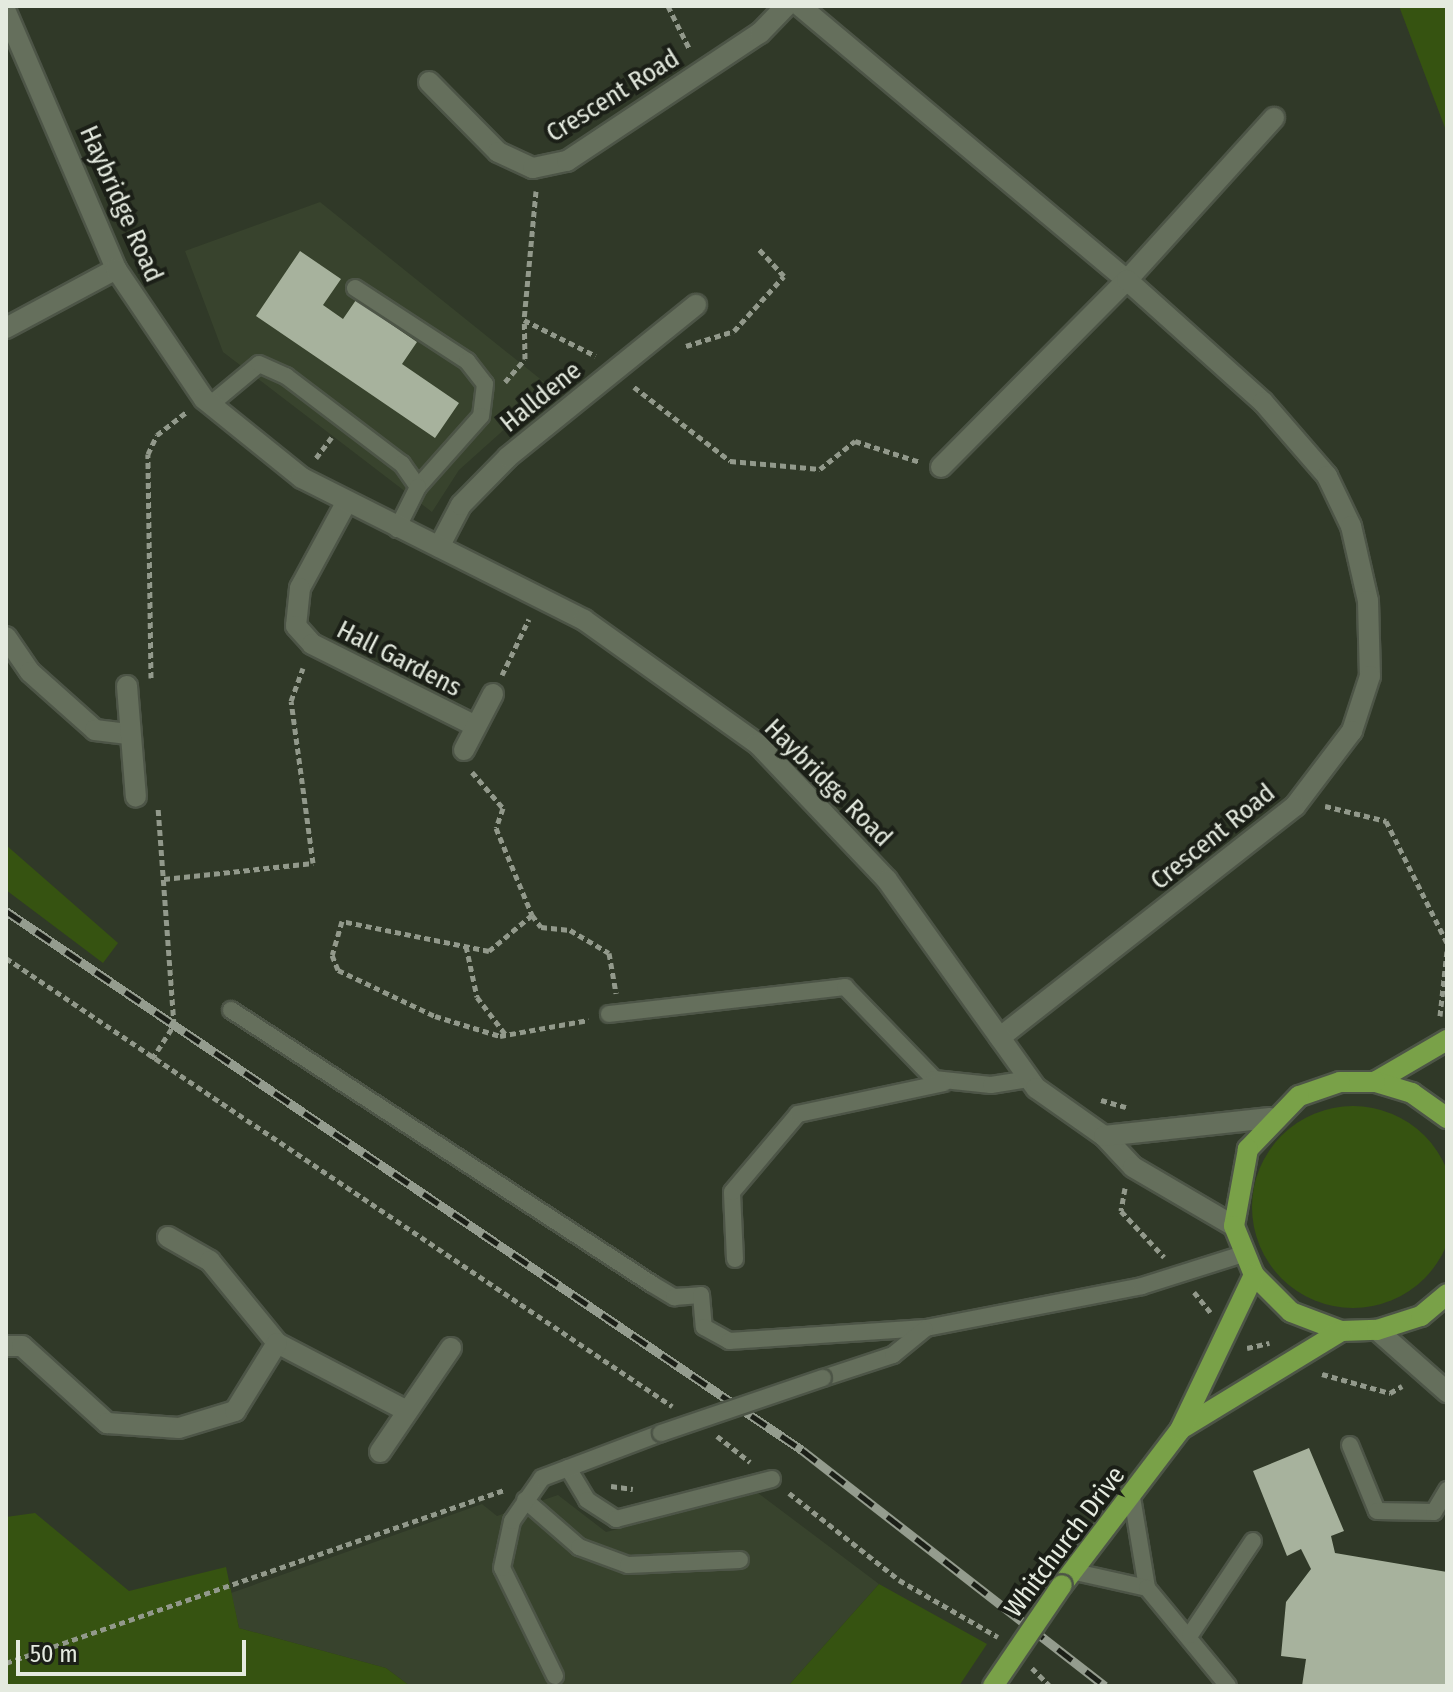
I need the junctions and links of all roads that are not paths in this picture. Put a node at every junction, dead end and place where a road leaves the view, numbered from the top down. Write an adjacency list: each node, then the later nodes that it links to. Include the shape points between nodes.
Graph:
1 (786, 6): 4 (street, Crescent Road, via 701,72 567,161 538,167 498,152)
2 (800, 6): 7 (street, Crescent Road)
3 (6, 12): 6 (street, Haybridge Road)
4 (429, 82)
5 (1274, 118): 7 (street)
6 (116, 269): 10 (street); 11 (street, Haybridge Road)
7 (1127, 280): 12 (street); 27 (street, Crescent Road, via 1263,402 1327,476 1351,526 1368,601 1370,676 1352,731 1304,793)
8 (355, 288): 13 (lane, via 467,361 486,389 481,416)
9 (696, 305): 16 (street, Halldene, via 508,457 461,505)
10 (6, 328)
11 (208, 401): 13 (lane, via 259,364 402,464); 14 (street, Haybridge Road, via 302,478)
12 (941, 467)
13 (418, 487): 15 (lane)
14 (346, 503): 15 (street, Haybridge Road); 20 (street, Hall Gardens, via 300,588 296,626 312,644)
15 (397, 529): 16 (street, Haybridge Road)
16 (439, 547): 27 (street, Haybridge Road, via 584,620 768,754 887,880)
17 (6, 637): 21 (street, via 30,672 95,730)
18 (127, 686): 21 (street)
19 (493, 694): 20 (street, Hall Gardens)
20 (476, 726): 22 (street, Hall Gardens)
21 (130, 734): 23 (street)
22 (464, 750)
23 (136, 797)
24 (231, 1010): 40 (lane, via 652,1284 674,1297 701,1295 704,1327 729,1341)
25 (614, 1014): 29 (lane, via 845,987 934,1079)
26 (1443, 1034): 30 (main road)
27 (1000, 1037): 28 (street, Haybridge Road)
28 (1027, 1079): 29 (lane); 33 (street, Haybridge Road)
29 (950, 1082): 37 (lane, via 798,1114 732,1192)
30 (1375, 1082): 31 (main road, via 1340,1082 1299,1096); 32 (main road, via 1412,1093)
31 (1270, 1118): 33 (street); 34 (main road, via 1248,1149)
32 (1447, 1118)
33 (1104, 1136): 34 (street, Haybridge Road, via 1133,1167)
34 (1234, 1226): 36 (main road)
35 (168, 1237): 43 (street, via 210,1261)
36 (1243, 1254): 38 (main road); 40 (lane, via 1142,1286)
37 (735, 1259)
38 (1254, 1275): 42 (main road, via 1291,1312); 48 (main road, Whitchurch Drive)
39 (1447, 1294): 41 (main road, via 1421,1316)
40 (926, 1328): 51 (lane, bridge, via 893,1355)
41 (1377, 1330): 42 (main road); 46 (street)
42 (1341, 1331): 48 (main road, Whitchurch Drive, via 1284,1354)
43 (277, 1343): 44 (street, via 235,1411 179,1428 107,1423 22,1346); 47 (street)
44 (6, 1346)
45 (451, 1348): 47 (street)
46 (1447, 1392)
47 (407, 1411): 50 (street)
48 (1180, 1430): 54 (main road, Whitchurch Drive)
49 (1350, 1445): 53 (lane, via 1377,1511 1434,1512)
50 (380, 1452)
51 (568, 1468): 52 (lane, via 587,1500 616,1519); 55 (lane, via 542,1478)
52 (772, 1479)
53 (1446, 1496)
54 (1132, 1497): 58 (main road, Whitchurch Drive); 59 (lane)
55 (525, 1500): 57 (lane, via 579,1547 628,1565); 61 (lane, via 502,1568)
56 (1253, 1541): 60 (lane)
57 (740, 1560)
58 (1066, 1578): 59 (lane); 62 (main road, Whitchurch Drive, bridge)
59 (1147, 1588): 60 (lane)
60 (1190, 1635): 63 (lane)
61 (555, 1676)
62 (993, 1686)
63 (1228, 1686)

